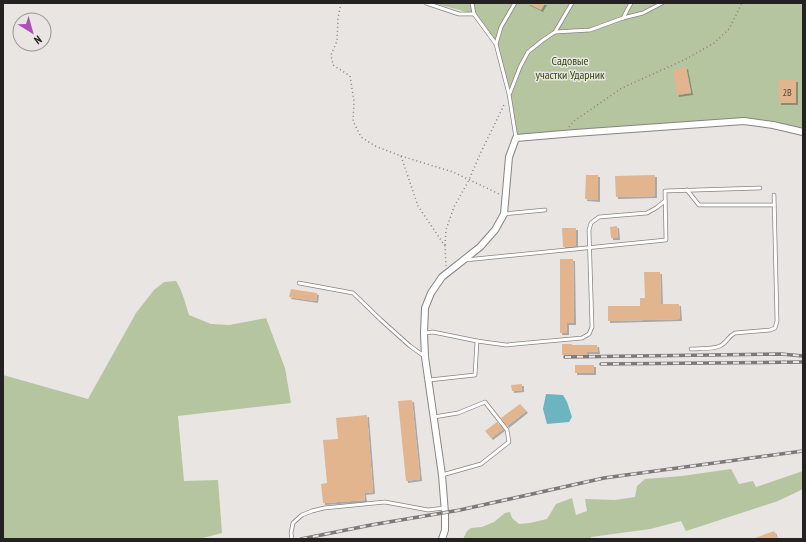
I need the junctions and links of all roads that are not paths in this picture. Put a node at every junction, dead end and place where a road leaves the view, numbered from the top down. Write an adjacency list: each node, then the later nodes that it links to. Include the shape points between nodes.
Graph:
1 (426, 3): 7 (lane, via 459,14)
2 (472, 3): 7 (lane)
3 (515, 3): 10 (lane, via 501,27)
4 (572, 3): 9 (lane)
5 (631, 3): 8 (lane)
6 (662, 3): 8 (lane, via 643,13)
7 (474, 14): 10 (lane)
8 (623, 18): 9 (lane, via 590,30)
9 (555, 32): 11 (lane, via 528,52)
10 (496, 44): 11 (lane)
11 (509, 94): 13 (lane)
12 (803, 132): 13 (street, via 744,121)
13 (516, 138): 20 (street, via 509,157)
14 (760, 188): 15 (lane)
15 (687, 190): 17 (lane, via 665,191); 18 (lane, via 699,205)
16 (774, 195): 18 (lane)
17 (665, 200): 21 (lane, via 647,213 599,217 591,223); 21 (lane, via 666,240)
18 (774, 205): 26 (lane, via 777,322 775,328 735,333 717,348)
19 (545, 210): 20 (lane)
20 (504, 214): 22 (street, via 480,248)
21 (590, 248): 22 (lane); 25 (lane, via 592,327 589,334 582,338 506,345)
22 (464, 261): 24 (street, via 442,277 431,293 425,308)
23 (299, 283): 27 (lane, via 353,293)
24 (424, 333): 25 (lane, via 433,332); 27 (street)
25 (476, 341): 28 (lane, via 475,375)
26 (691, 349)
27 (425, 357): 28 (street)
28 (428, 380): 29 (street)
29 (433, 417): 30 (street); 30 (lane, via 458,413 485,402 507,430 509,442 481,464)
30 (442, 475): 31 (street)
31 (444, 508): 32 (lane, via 428,510 385,502 318,509 302,514 294,523); 33 (street, via 445,530)
32 (292, 539)
33 (442, 539)

